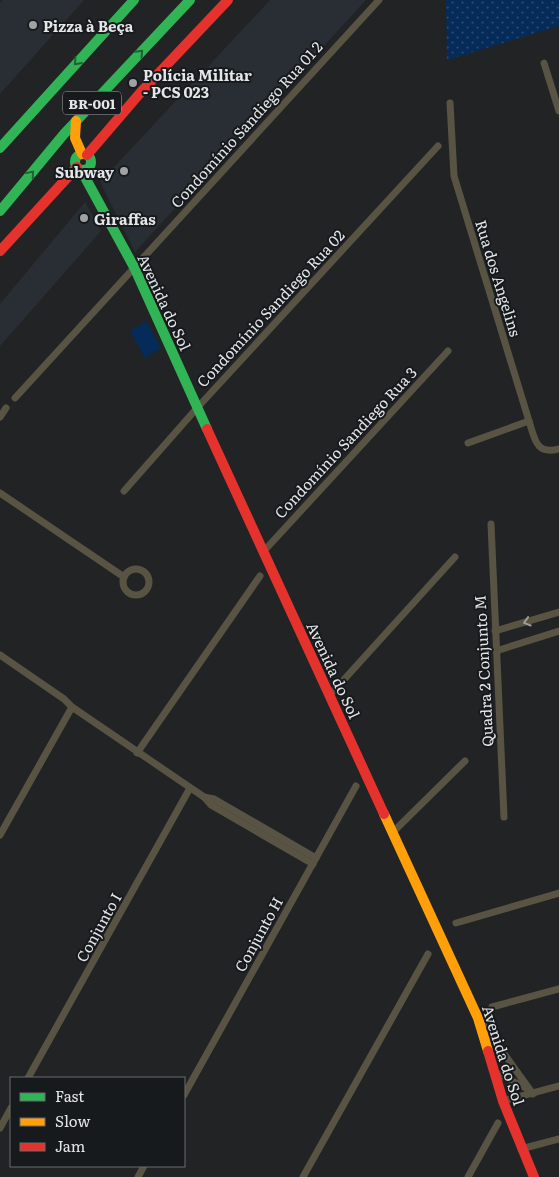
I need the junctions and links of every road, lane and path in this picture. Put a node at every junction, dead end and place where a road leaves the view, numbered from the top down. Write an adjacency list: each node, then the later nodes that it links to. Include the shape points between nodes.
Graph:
1 (134, 0): 11 (main road, BR-001, one-way to 11)
2 (190, 0): 8 (main road, BR-001, one-way to 2)
3 (228, 0): 12 (main road)
4 (379, 0): 15 (street, Condomínio Sandiego Rua 01 2)
5 (544, 63): 7 (street)
6 (450, 103): 21 (street, Rua dos Angelins, via 454,176)
7 (559, 111)
8 (76, 121): 9 (main road, BR-001); 12 (main road, via 74,136)
9 (54, 146): 12 (main road); 13 (main road, BR-001, one-way to 9)
10 (438, 146): 19 (street, Condomínio Sandiego Rua 02)
11 (0, 148)
12 (79, 159): 14 (main road); 15 (main road, Avenida do Sol)
13 (0, 211)
14 (0, 251)
15 (134, 267): 17 (street, Condomínio Sandiego Rua 01 2); 19 (main road, Avenida do Sol)
16 (448, 351): 27 (street, Condomínio Sandiego Rua 3)
17 (15, 398)
18 (6, 408): 20 (street)
19 (197, 408): 24 (street, Condomínio Sandiego Rua 02); 27 (main road, Avenida do Sol)
20 (0, 417)
21 (529, 421): 22 (street); 23 (street, Rua dos Angelins, via 538,446 548,452)
22 (468, 443)
23 (559, 449)
24 (124, 491)
25 (0, 493): 29 (street)
26 (490, 524): 32 (street, Quadra 2 Conjunto M)
27 (263, 552): 36 (main road, Avenida do Sol)
28 (455, 557): 36 (street)
29 (124, 576)
30 (260, 576): 38 (street)
31 (559, 612): 32 (street, one-way to 32)
32 (495, 631): 34 (street, Quadra 2 Conjunto M)
33 (559, 631): 34 (street)
34 (496, 650): 42 (street, Quadra 2 Conjunto M)
35 (0, 655): 37 (street, via 64,699)
36 (330, 695): 43 (main road, Avenida do Sol)
37 (72, 708): 38 (street); 44 (street)
38 (137, 752): 41 (street)
39 (465, 761): 43 (street)
40 (356, 786): 45 (street, Conjunto H)
41 (190, 788): 45 (street, via 211,805); 54 (street, Conjunto I)
42 (504, 817)
43 (392, 833): 51 (main road, Avenida do Sol)
44 (0, 835)
45 (314, 861): 57 (street, Conjunto H)
46 (559, 893): 47 (street)
47 (456, 923)
48 (428, 954): 64 (street)
49 (559, 989): 50 (street)
50 (492, 1007)
51 (478, 1018): 52 (street); 53 (main road, Avenida do Sol)
52 (508, 1062): 53 (street, via 501,1059); 56 (street)
53 (493, 1068): 56 (street); 58 (main road, Avenida do Sol)
54 (29, 1077)
55 (559, 1086): 56 (street)
56 (531, 1091): 58 (street)
57 (185, 1093)
58 (503, 1102): 63 (main road, Avenida do Sol)
59 (10, 1110): 61 (street)
60 (498, 1123): 65 (street)
61 (0, 1128)
62 (559, 1139): 63 (street)
63 (522, 1149): 66 (main road, Avenida do Sol)
64 (303, 1177)
65 (468, 1177)
66 (534, 1177)

